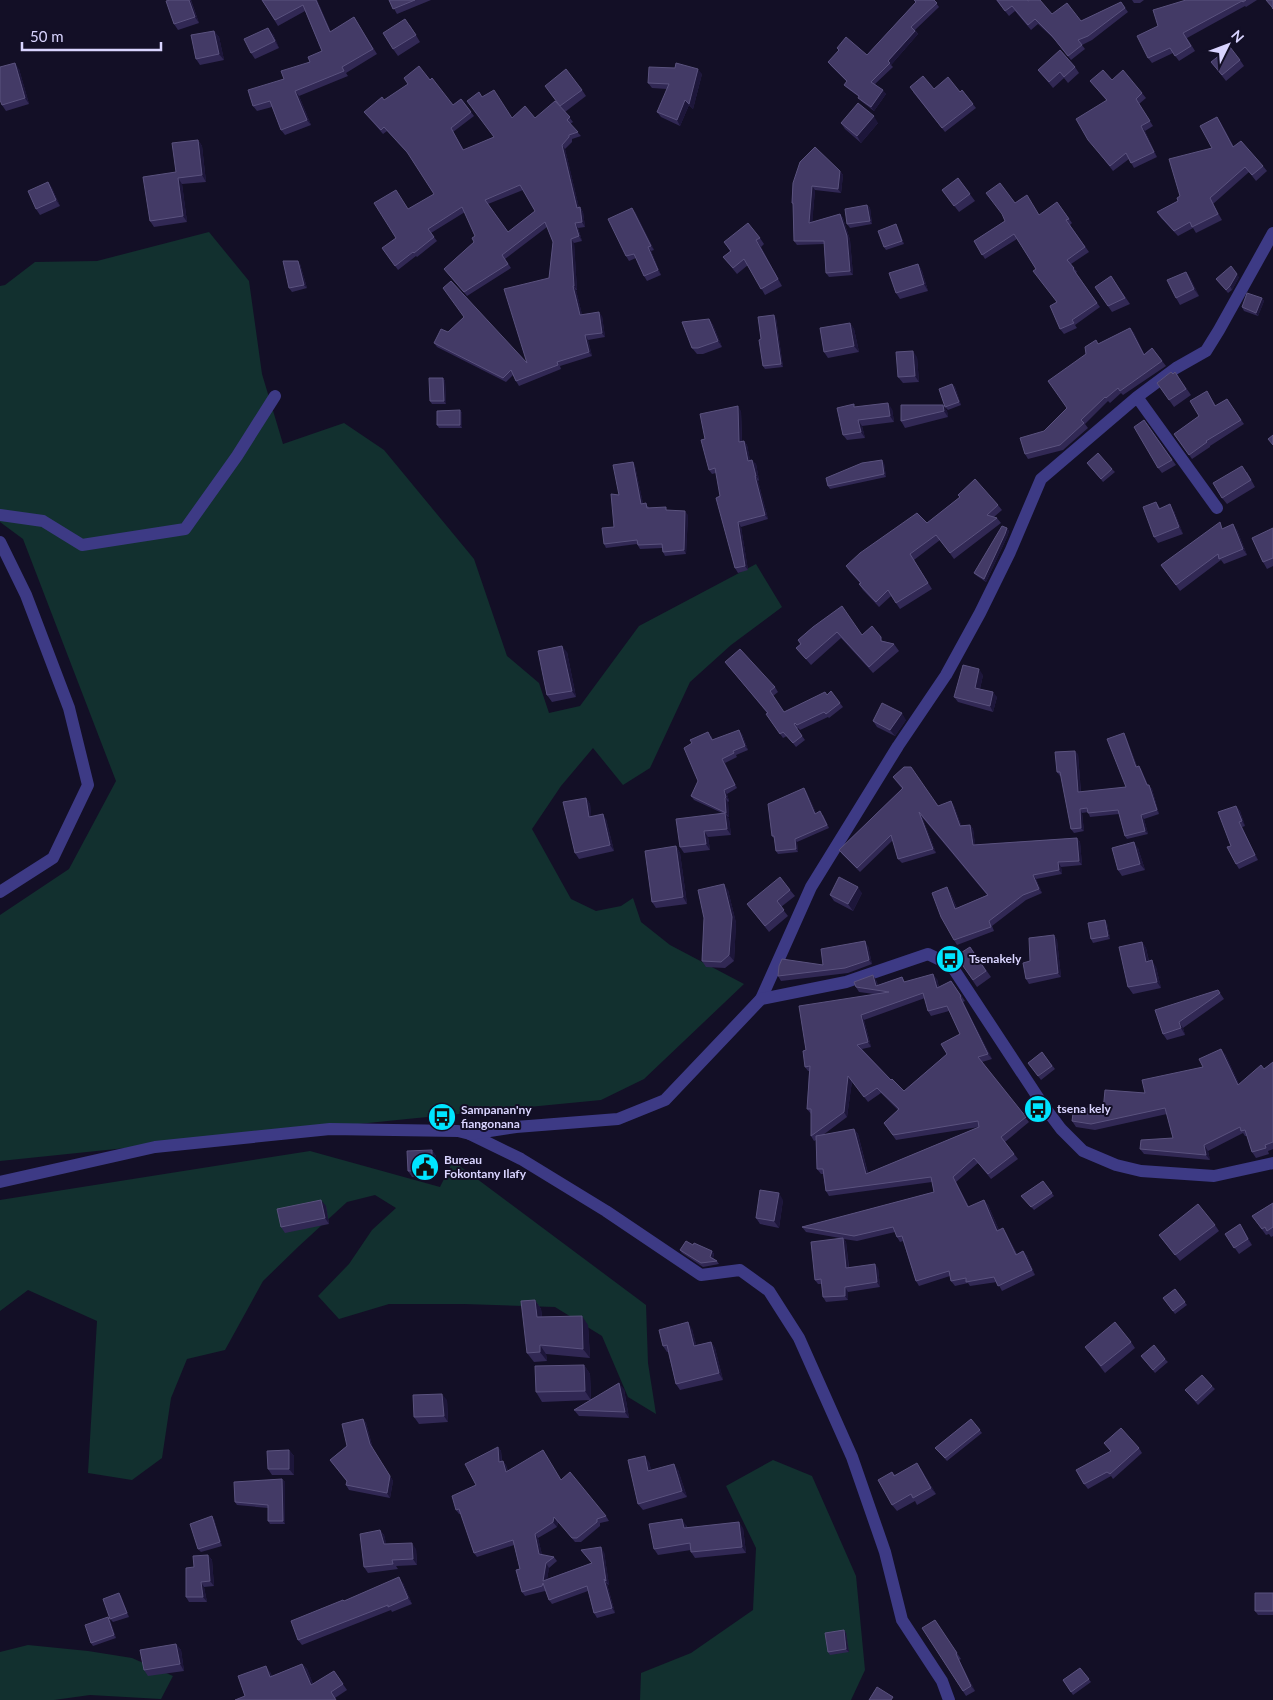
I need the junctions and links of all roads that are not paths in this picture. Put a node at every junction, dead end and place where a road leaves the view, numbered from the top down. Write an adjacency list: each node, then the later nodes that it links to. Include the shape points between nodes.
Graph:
1 (1273, 233): 3 (street, via 1206,351)
2 (275, 396): 5 (street, via 237,456 184,529 82,545 43,521)
3 (1137, 397): 4 (street); 8 (street, via 1041,480 980,613 946,675 811,887)
4 (1217, 508)
5 (0, 515)
6 (0, 542): 7 (street, via 26,595 69,708 88,785 53,858)
7 (0, 892)
8 (761, 999): 9 (street, via 665,1100 618,1119); 10 (street, via 846,982 928,954 951,965 1043,1105 1083,1151 1141,1172 1214,1176)
9 (470, 1134): 11 (street, via 458,1131 330,1129 164,1146); 12 (street, via 521,1160 606,1211 701,1275 740,1270 769,1291 799,1338 852,1457 885,1552 902,1620 942,1681)
10 (1273, 1162)
11 (0, 1182)
12 (948, 1700)

